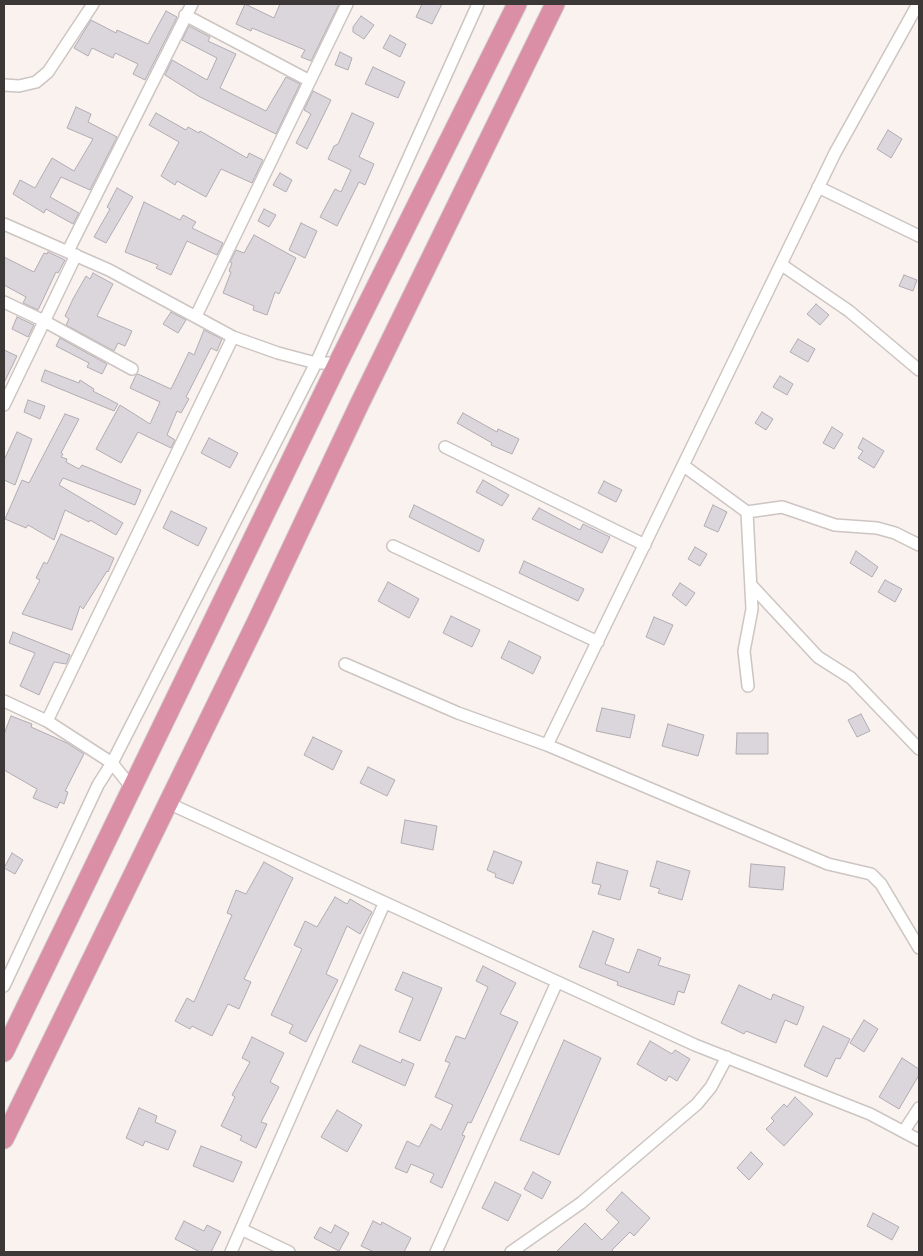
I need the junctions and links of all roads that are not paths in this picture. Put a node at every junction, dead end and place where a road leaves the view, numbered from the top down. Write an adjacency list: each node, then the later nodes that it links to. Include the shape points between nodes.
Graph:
1 (93, 4): 10 (street, via 48,72 36,82)
2 (192, 4): 8 (street)
3 (347, 4): 9 (street)
4 (478, 4): 20 (street)
5 (517, 4): 21 (highway)
6 (555, 4): 41 (highway)
7 (918, 4): 11 (street)
8 (185, 15): 9 (street); 14 (street)
9 (310, 81): 17 (street)
10 (4, 85)
11 (818, 187): 13 (street); 15 (street)
12 (4, 224): 14 (street)
13 (919, 236)
14 (72, 253): 17 (street); 18 (street)
15 (782, 265): 23 (street, via 849,311); 26 (street)
16 (4, 302): 18 (street)
17 (196, 316): 19 (street)
18 (44, 321): 22 (street); 24 (street)
19 (233, 337): 20 (street); 36 (street)
20 (316, 363): 21 (street); 39 (street)
21 (338, 363): 40 (highway)
22 (132, 369)
23 (919, 370)
24 (4, 405)
25 (445, 448): 28 (street)
26 (684, 466): 27 (street); 28 (street)
27 (747, 512): 29 (street, via 782,507 835,526 886,531); 31 (street)
28 (645, 545): 32 (street)
29 (919, 545)
30 (393, 546): 32 (street)
31 (752, 586): 34 (street, via 752,609 744,651); 38 (street, via 818,657 851,678)
32 (598, 642): 37 (street)
33 (345, 664): 37 (street, via 458,713)
34 (748, 686)
35 (4, 701): 36 (street)
36 (48, 720): 39 (street)
37 (547, 745): 43 (street, via 828,864 871,874 881,884)
38 (919, 749)
39 (112, 763): 40 (street); 45 (street, via 98,785)
40 (132, 788): 46 (highway)
41 (168, 803): 42 (street); 50 (highway)
42 (384, 904): 44 (street); 52 (street)
43 (919, 948)
44 (557, 982): 47 (street); 55 (street)
45 (4, 986)
46 (4, 1052)
47 (727, 1057): 49 (street, via 870,1114); 56 (street, via 711,1087 697,1104 581,1202)
48 (919, 1108): 49 (street)
49 (904, 1131): 51 (street)
50 (4, 1139)
51 (919, 1140)
52 (241, 1230): 53 (street); 54 (street)
53 (231, 1252)
54 (289, 1252)
55 (436, 1252)
56 (511, 1252)

